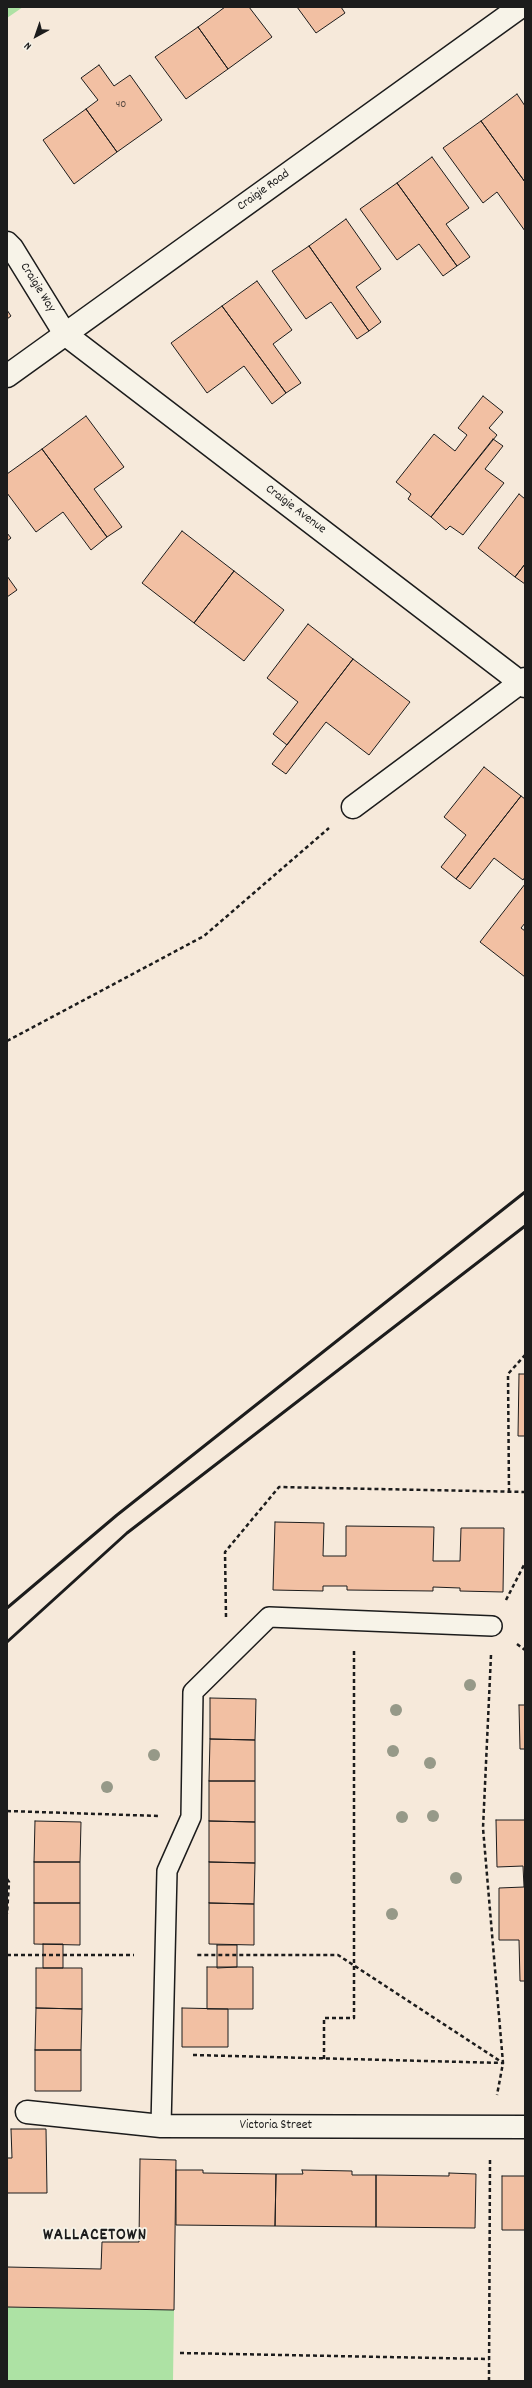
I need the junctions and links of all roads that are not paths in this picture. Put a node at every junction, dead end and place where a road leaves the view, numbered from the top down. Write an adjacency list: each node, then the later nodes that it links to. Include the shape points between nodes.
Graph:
1 (520, 7): 3 (street, Craigie Road)
2 (7, 243): 3 (street, Craigie Way)
3 (65, 334): 4 (street, Craigie Road); 5 (street, Craigie Avenue)
4 (7, 376)
5 (524, 683): 6 (street)
6 (353, 807)
7 (492, 1626): 9 (lane, via 269,1617 193,1692 191,1817 167,1871)
8 (27, 2112): 9 (street, Victoria Street)
9 (161, 2126): 10 (street, Victoria Street)
10 (525, 2127)

